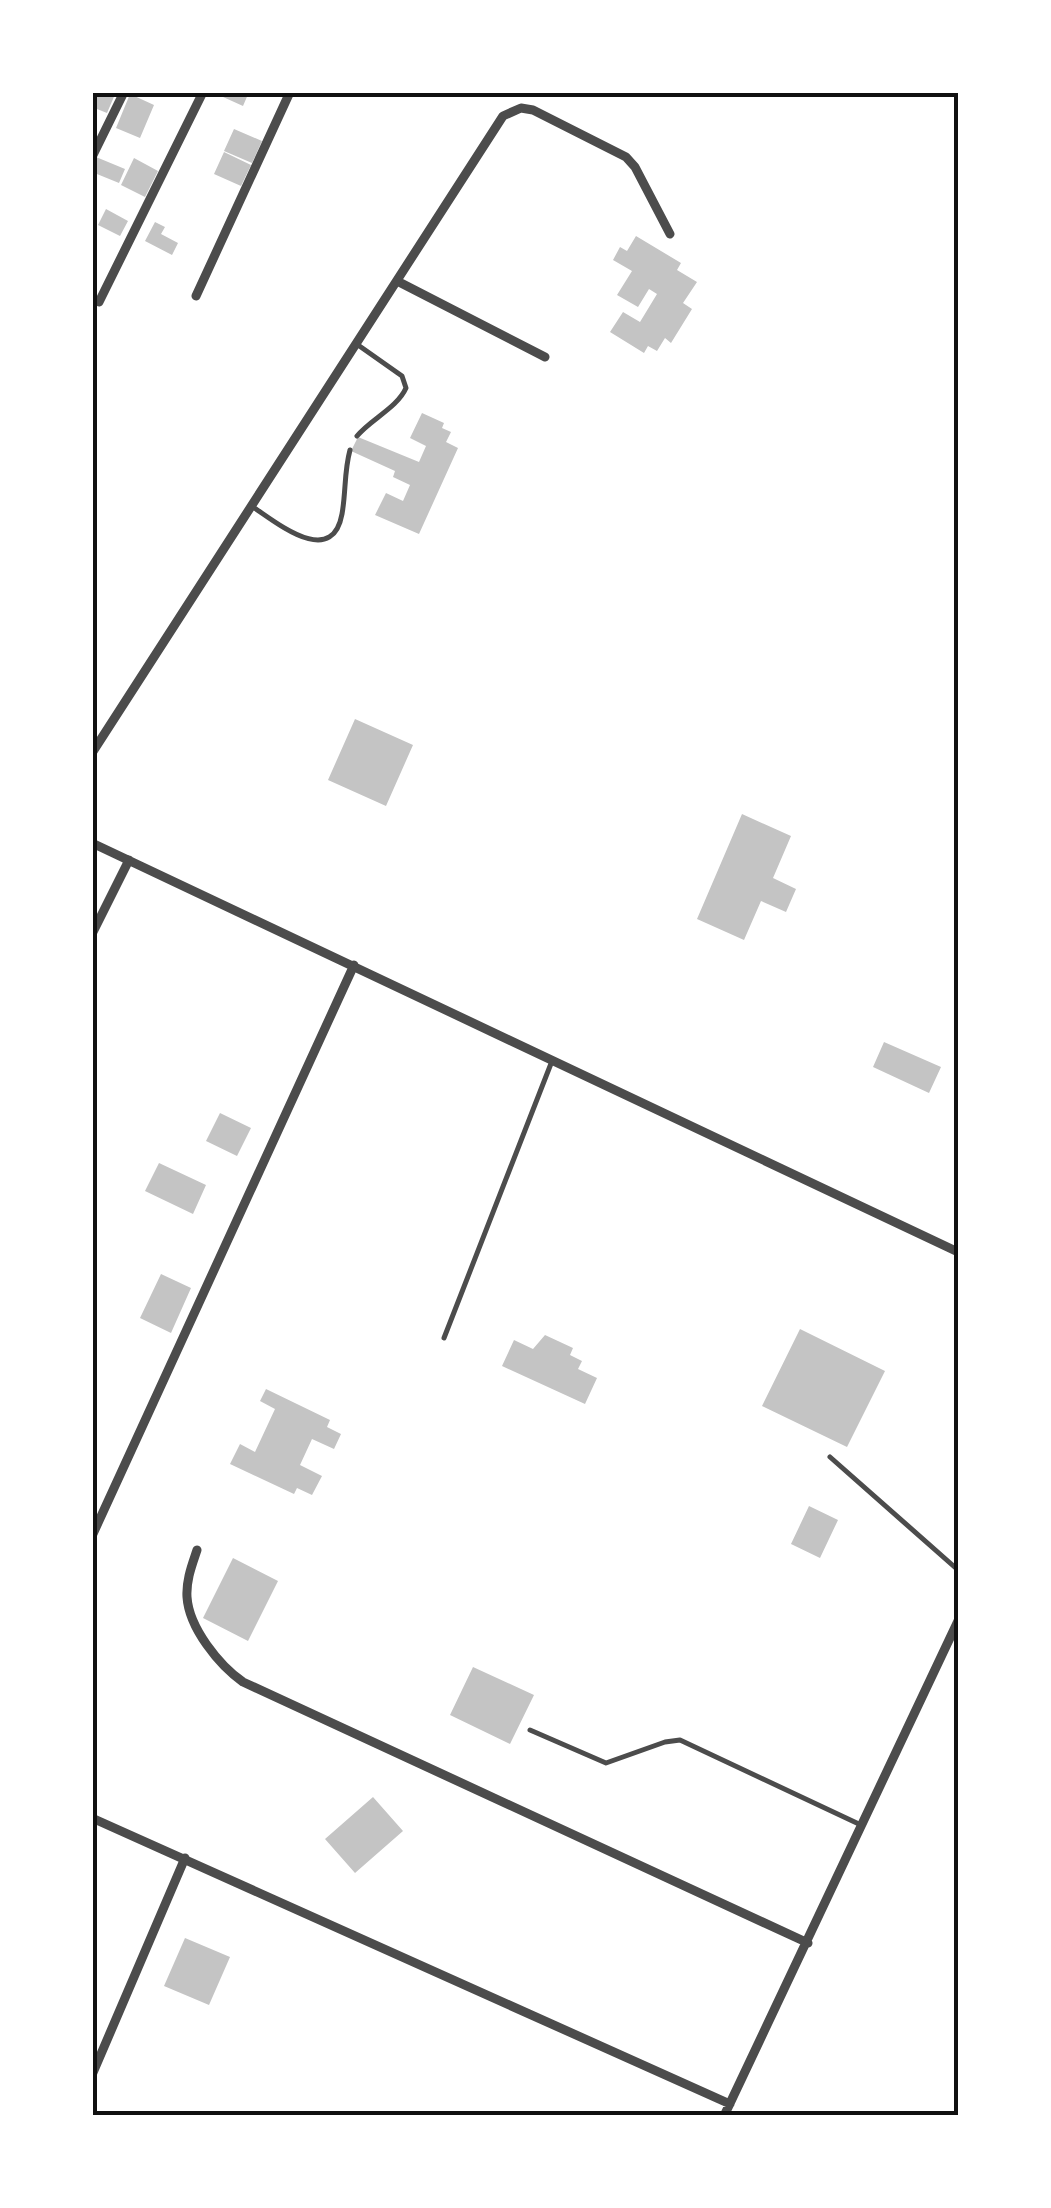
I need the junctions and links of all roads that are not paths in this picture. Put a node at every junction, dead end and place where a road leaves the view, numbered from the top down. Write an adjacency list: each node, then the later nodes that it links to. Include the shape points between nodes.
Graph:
1 (124, 92): 4 (street)
2 (203, 92): 8 (street)
3 (290, 92): 7 (street)
4 (92, 157)
5 (670, 234): 6 (street, via 626,157 521,108 504,116)
6 (399, 282): 9 (street); 10 (street)
7 (196, 296)
8 (99, 302)
9 (358, 345): 11 (lane, via 398,373 406,388); 13 (street)
10 (545, 357)
11 (357, 436)
12 (350, 450): 13 (lane, via 342,514 328,537 304,539)
13 (253, 506): 14 (street)
14 (92, 753)
15 (92, 844): 16 (street)
16 (129, 860): 17 (street); 18 (street)
17 (92, 934)
18 (354, 965): 19 (street); 23 (street)
19 (553, 1060): 20 (street); 21 (lane)
20 (958, 1252)
21 (444, 1338)
22 (830, 1457): 25 (lane)
23 (92, 1536)
24 (197, 1550): 31 (street, via 189,1607 218,1659 243,1682)
25 (958, 1570)
26 (958, 1621): 29 (street)
27 (530, 1730): 29 (lane, via 612,1764 680,1740)
28 (92, 1818): 30 (street)
29 (864, 1826): 31 (street)
30 (185, 1858): 32 (street); 33 (street)
31 (808, 1943): 33 (street)
32 (92, 2074)
33 (730, 2104): 34 (street)
34 (724, 2116)

